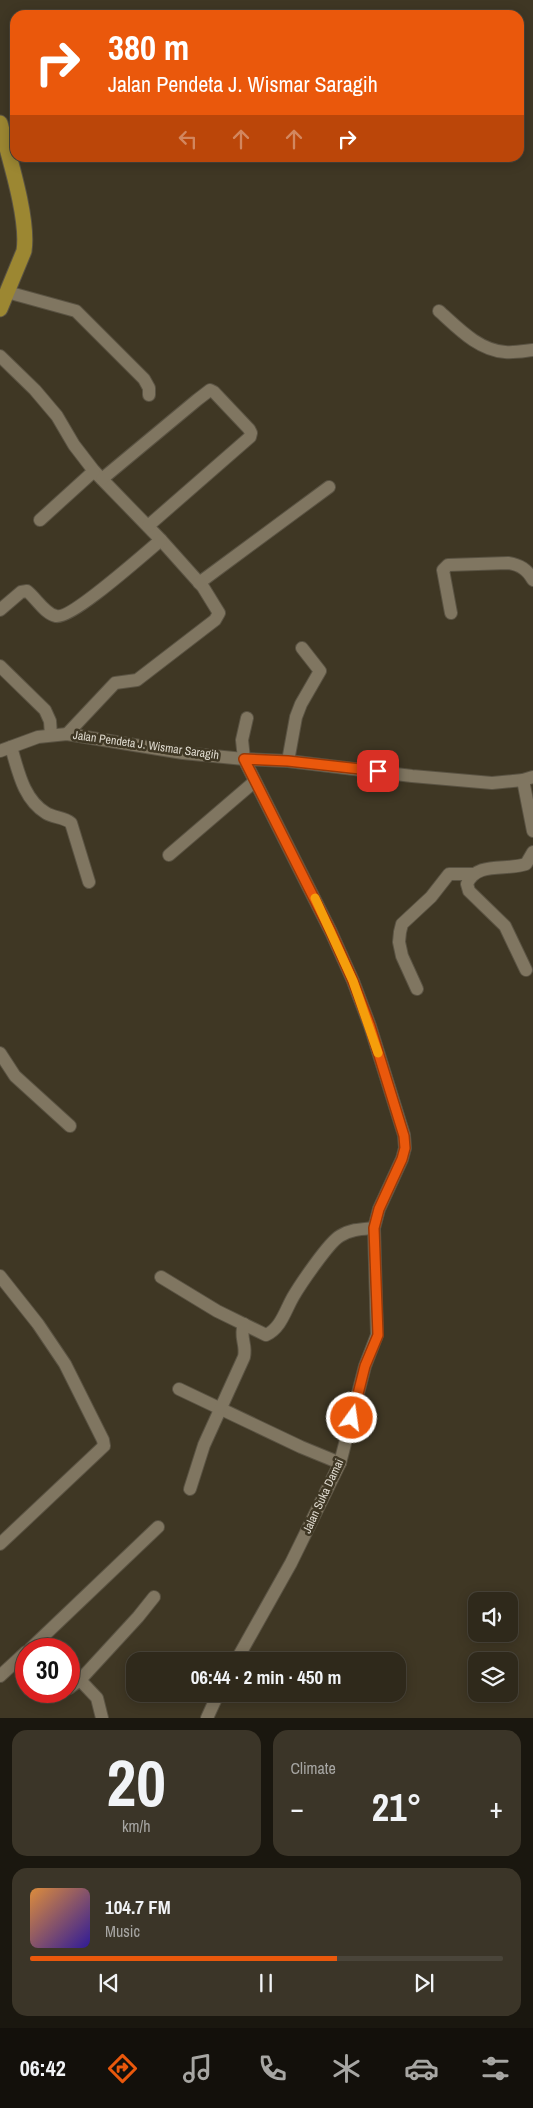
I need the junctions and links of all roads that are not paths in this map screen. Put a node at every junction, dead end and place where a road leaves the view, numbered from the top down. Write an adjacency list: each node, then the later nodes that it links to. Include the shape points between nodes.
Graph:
1 (0, 123): 2 (main road, via 26,242)
2 (7, 292): 3 (main road); 7 (street, via 76,311 144,379)
3 (0, 309)
4 (439, 310): 5 (street, via 472,339 493,350)
5 (533, 350)
6 (0, 356): 8 (street, via 57,416 74,445)
7 (149, 395)
8 (98, 475): 10 (street); 11 (street); 11 (street, via 210,390 214,392 249,429 250,437)
9 (329, 487): 14 (street)
10 (40, 520)
11 (148, 526): 12 (street)
12 (161, 540): 14 (street); 15 (street, via 81,606 64,616 51,615 27,591 21,592)
13 (533, 580): 16 (street, via 518,564 448,565 443,570)
14 (199, 583): 20 (street, via 219,613 215,620 137,680 114,683)
15 (0, 610)
16 (451, 613)
17 (302, 648): 24 (street, via 320,671 296,717)
18 (0, 666): 21 (street, via 45,710)
19 (247, 718): 23 (street, via 242,740)
20 (67, 734): 21 (street, Jalan Pendeta J. Wismar Saragih); 23 (street, Jalan Pendeta J. Wismar Saragih, via 183,753)
21 (52, 735): 22 (street, Jalan Pendeta J. Wismar Saragih)
22 (5, 749): 31 (street, via 22,786 42,811 71,823)
23 (244, 759): 24 (street, Jalan Pendeta J. Wismar Saragih); 26 (street, Jalan Suka Damai)
24 (288, 761): 25 (street, Jalan Pendeta J. Wismar Saragih, via 492,783)
25 (528, 778): 27 (street)
26 (254, 782): 29 (street); 36 (street, Jalan Suka Damai, via 353,981 404,1136 402,1159 379,1209)
27 (533, 831)
28 (533, 852): 30 (street, via 526,864 519,867 481,870)
29 (169, 854)
30 (474, 874): 32 (street, via 468,879 469,891 505,926); 33 (street, via 449,874 431,897 402,924 399,942 402,956)
31 (89, 882)
32 (526, 970)
33 (416, 989)
34 (0, 1054): 35 (street, via 15,1076)
35 (70, 1126)
36 (374, 1228): 39 (street, via 353,1230 339,1236 293,1296 280,1324 271,1333 266,1335); 42 (street, Jalan Suka Damai, via 378,1335 365,1366)
37 (0, 1276): 45 (street, via 65,1364 104,1446)
38 (161, 1277): 39 (street)
39 (244, 1324): 41 (street, via 241,1336 245,1346 244,1357)
40 (179, 1389): 41 (street)
41 (221, 1408): 42 (street); 43 (street, via 199,1457)
42 (340, 1463): 48 (street, Jalan Suka Damai, via 291,1563)
43 (190, 1489)
44 (158, 1527): 47 (street)
45 (0, 1544)
46 (154, 1597): 51 (street)
47 (42, 1638)
48 (241, 1652)
49 (15, 1668): 50 (street)
50 (0, 1676)
51 (80, 1680): 53 (street, via 96,1698)
52 (214, 1702): 54 (street)
53 (102, 1718)
54 (207, 1718)

